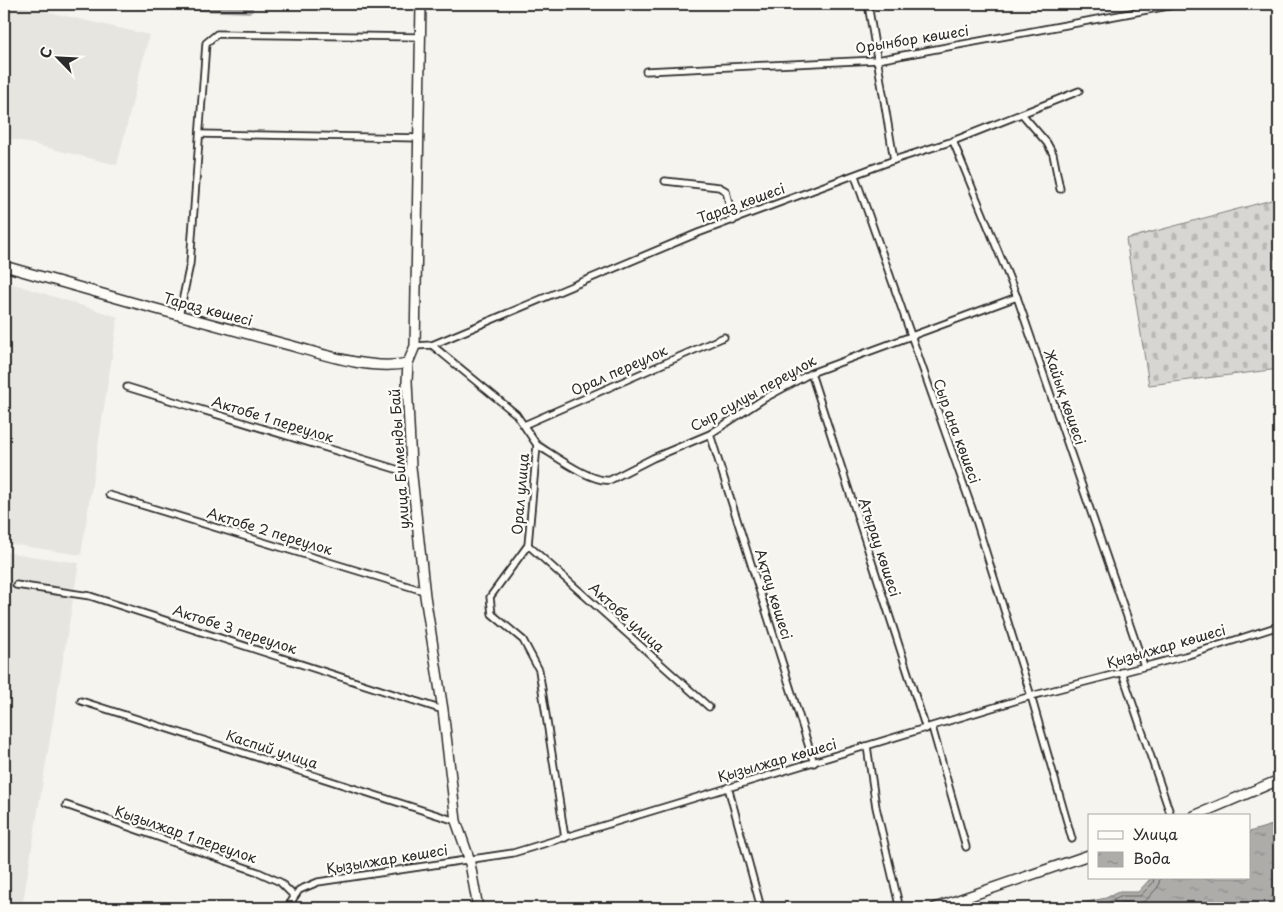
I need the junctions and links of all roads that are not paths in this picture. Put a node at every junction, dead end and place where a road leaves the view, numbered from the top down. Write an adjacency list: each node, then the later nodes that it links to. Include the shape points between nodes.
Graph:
1 (421, 4): 4 (street, улица Бименды Бай)
2 (868, 4): 5 (street)
3 (1179, 4): 5 (street, Орынбор көшесі)
4 (420, 36): 9 (street, via 216,34 206,43); 10 (street, улица Бименды Бай)
5 (877, 60): 6 (street, Орынбор көшесі); 12 (street)
6 (646, 71)
7 (1079, 91): 8 (street, Тараз көшесі)
8 (1022, 114): 11 (street, Тараз көшесі); 15 (street, via 1053,154)
9 (200, 134): 10 (street); 19 (street, via 190,264)
10 (420, 138): 23 (street, улица Бименды Бай)
11 (953, 141): 12 (street, Тараз көшесі); 18 (street, Жайық көшесі)
12 (894, 160): 13 (street, Тараз көшесі)
13 (855, 176): 16 (street, Тараз көшесі); 21 (street, Сыр ана көшесі)
14 (665, 181): 16 (street, via 720,187 726,191)
15 (1060, 189)
16 (733, 221): 22 (street, Тараз көшесі)
17 (4, 266): 19 (street, Тараз көшесі)
18 (1017, 297): 21 (street, Сыр сулуы переулок); 36 (street, Жайық көшесі)
19 (179, 316): 24 (street, Тараз көшесі, via 351,360 394,366)
20 (724, 337): 27 (street, Орал переулок)
21 (910, 338): 25 (street, Сыр сулуы переулок); 38 (street, Сыр ана көшесі, via 975,517)
22 (432, 345): 23 (street, Тараз көшесі); 27 (street, Орал улица, via 516,414)
23 (415, 346): 24 (street, улица Бименды Бай)
24 (408, 363): 30 (street, улица Бименды Бай)
25 (811, 373): 28 (street, Сыр сулуы переулок); 42 (street, Атырау көшесі)
26 (127, 388): 30 (street, Актобе 1 переулок)
27 (524, 425): 29 (street, Орал улица)
28 (710, 434): 29 (street, Сыр сулуы переулок, via 604,481); 44 (street, Ақтау көшесі)
29 (537, 445): 32 (street, Орал улица)
30 (412, 474): 34 (street, улица Бименды Бай)
31 (109, 495): 34 (street, Актобе 2 переулок)
32 (528, 546): 40 (street, Актобе улица); 51 (street, Орал улица, via 490,596 492,614 523,640 539,670)
33 (16, 585): 41 (street, Актобе 3 переулок, via 90,596)
34 (424, 590): 41 (street, улица Бименды Бай)
35 (1279, 626): 36 (street, Қызылжар көшесі)
36 (1144, 666): 37 (street, Қызылжар көшесі)
37 (1122, 672): 38 (street, Қызылжар көшесі); 48 (street)
38 (1032, 696): 42 (street, Қызылжар көшесі); 52 (street, Сыр ана көшесі)
39 (81, 701): 50 (street, Каспий улица)
40 (709, 707)
41 (443, 710): 50 (street, улица Бименды Бай)
42 (929, 728): 43 (street, Қызылжар көшесі); 53 (street, Атырау көшесі)
43 (867, 746): 44 (street, Қызылжар көшесі); 57 (street, via 876,807)
44 (814, 763): 46 (street, Қызылжар көшесі)
45 (1279, 780): 49 (street)
46 (728, 787): 51 (street, Қызылжар көшесі); 60 (street)
47 (66, 805): 56 (street, Кызылжар 1 переулок, via 258,872 280,882)
48 (1170, 814)
49 (1199, 814)
50 (456, 821): 55 (street, улица Бименды Бай)
51 (565, 838): 55 (street, Қызылжар көшесі, via 513,853)
52 (1072, 839)
53 (966, 847)
54 (1088, 855): 61 (street)
55 (469, 858): 56 (street, Қызылжар көшесі, via 318,882 299,890); 59 (street, улица Бименды Бай)
56 (294, 896): 58 (street, Қызылжар көшесі)
57 (899, 906)
58 (286, 908)
59 (478, 908)
60 (761, 908)
61 (935, 908)

